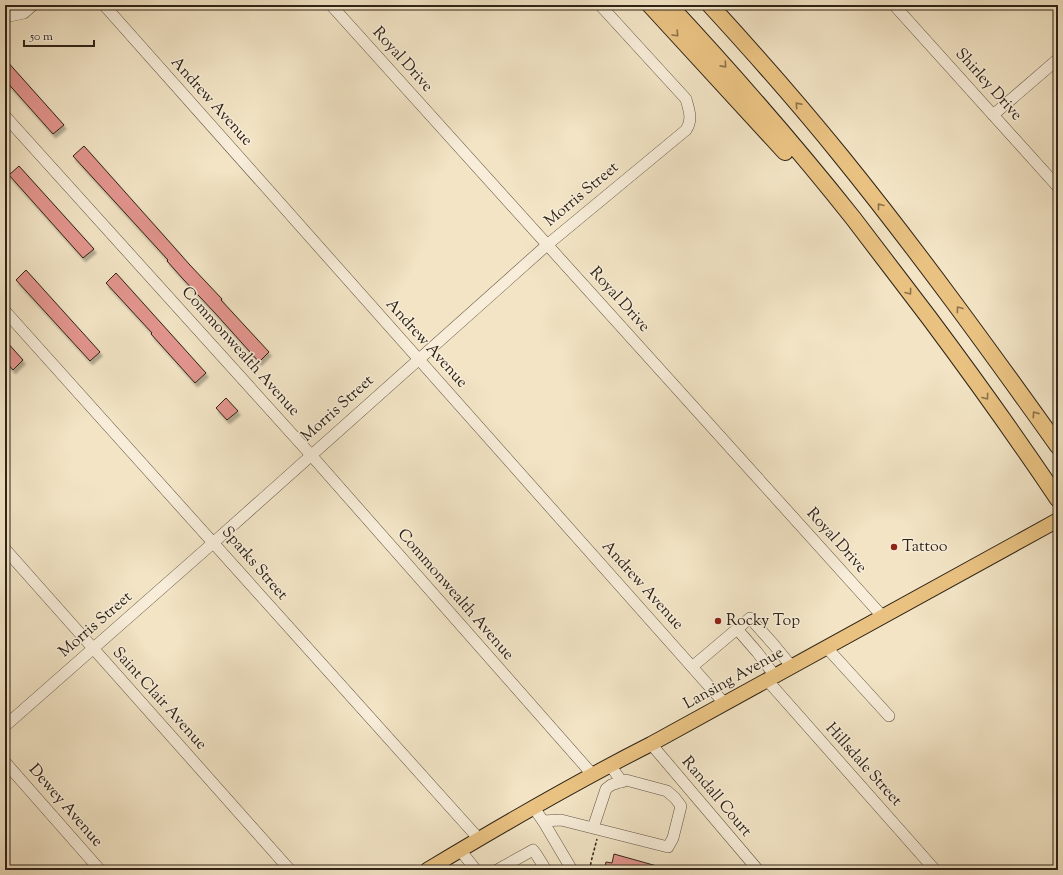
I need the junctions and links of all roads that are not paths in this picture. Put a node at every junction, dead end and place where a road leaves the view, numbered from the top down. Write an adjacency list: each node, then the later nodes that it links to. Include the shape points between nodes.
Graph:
1 (33, 5): 9 (street, via 24,13)
2 (104, 5): 17 (street, Andrew Avenue)
3 (331, 5): 14 (street, Royal Drive)
4 (600, 5): 14 (street, Morris Street, via 686,99 690,122 686,130)
5 (650, 5): 15 (highway, one-way to 15)
6 (669, 5): 15 (highway, one-way to 15, via 766,113)
7 (710, 5): 18 (highway, one-way to 7, via 954,301 874,198 809,118)
8 (894, 5): 11 (street, Shirley Drive)
9 (5, 17)
10 (1058, 59): 11 (street)
11 (993, 115): 13 (street, Shirley Drive)
12 (5, 116): 19 (street, Commonwealth Avenue)
13 (1058, 187)
14 (547, 245): 17 (street, Morris Street); 24 (street, Royal Drive)
15 (886, 261): 20 (highway, one-way to 20)
16 (5, 311): 22 (street, Sparks Street)
17 (418, 360): 19 (street, Morris Street); 28 (street, Andrew Avenue)
18 (1058, 446)
19 (311, 455): 22 (street, Morris Street); 37 (street, Commonwealth Avenue)
20 (1058, 499)
21 (1058, 520): 24 (main road, Lansing Avenue)
22 (213, 543): 27 (street, Morris Street); 42 (street, Sparks Street)
23 (5, 549): 27 (street, Saint Clair Avenue)
24 (883, 617): 26 (main road, Lansing Avenue)
25 (737, 629): 28 (street); 29 (street, via 750,618); 30 (street, Hillsdale Street, via 757,652)
26 (827, 648): 29 (main road, Lansing Avenue); 32 (street)
27 (93, 649): 33 (street, Morris Street); 45 (street, Saint Clair Avenue)
28 (692, 667): 31 (street, Andrew Avenue)
29 (792, 667): 30 (main road, Lansing Avenue)
30 (771, 678): 31 (main road, Lansing Avenue); 52 (street, Hillsdale Street)
31 (725, 704): 34 (main road, Lansing Avenue)
32 (889, 716)
33 (5, 726)
34 (651, 744): 36 (main road, Lansing Avenue); 51 (street, Randall Court)
35 (5, 762): 44 (street, Dewey Avenue)
36 (610, 765): 37 (main road, Lansing Avenue); 38 (street)
37 (592, 774): 39 (main road, Lansing Avenue)
38 (622, 782): 41 (street, via 606,789); 41 (street, via 626,780 667,791 681,806 673,838 668,847)
39 (534, 808): 40 (street); 42 (main road, Lansing Avenue)
40 (543, 821): 41 (street, via 561,820); 50 (street)
41 (593, 828)
42 (479, 839): 43 (main road, Lansing Avenue)
43 (460, 850): 46 (main road, Lansing Avenue); 47 (street)
44 (100, 870)
45 (290, 870)
46 (426, 870)
47 (476, 870)
48 (497, 870): 49 (street, via 533,850)
49 (546, 870)
50 (572, 870)
51 (758, 870)
52 (935, 870)

